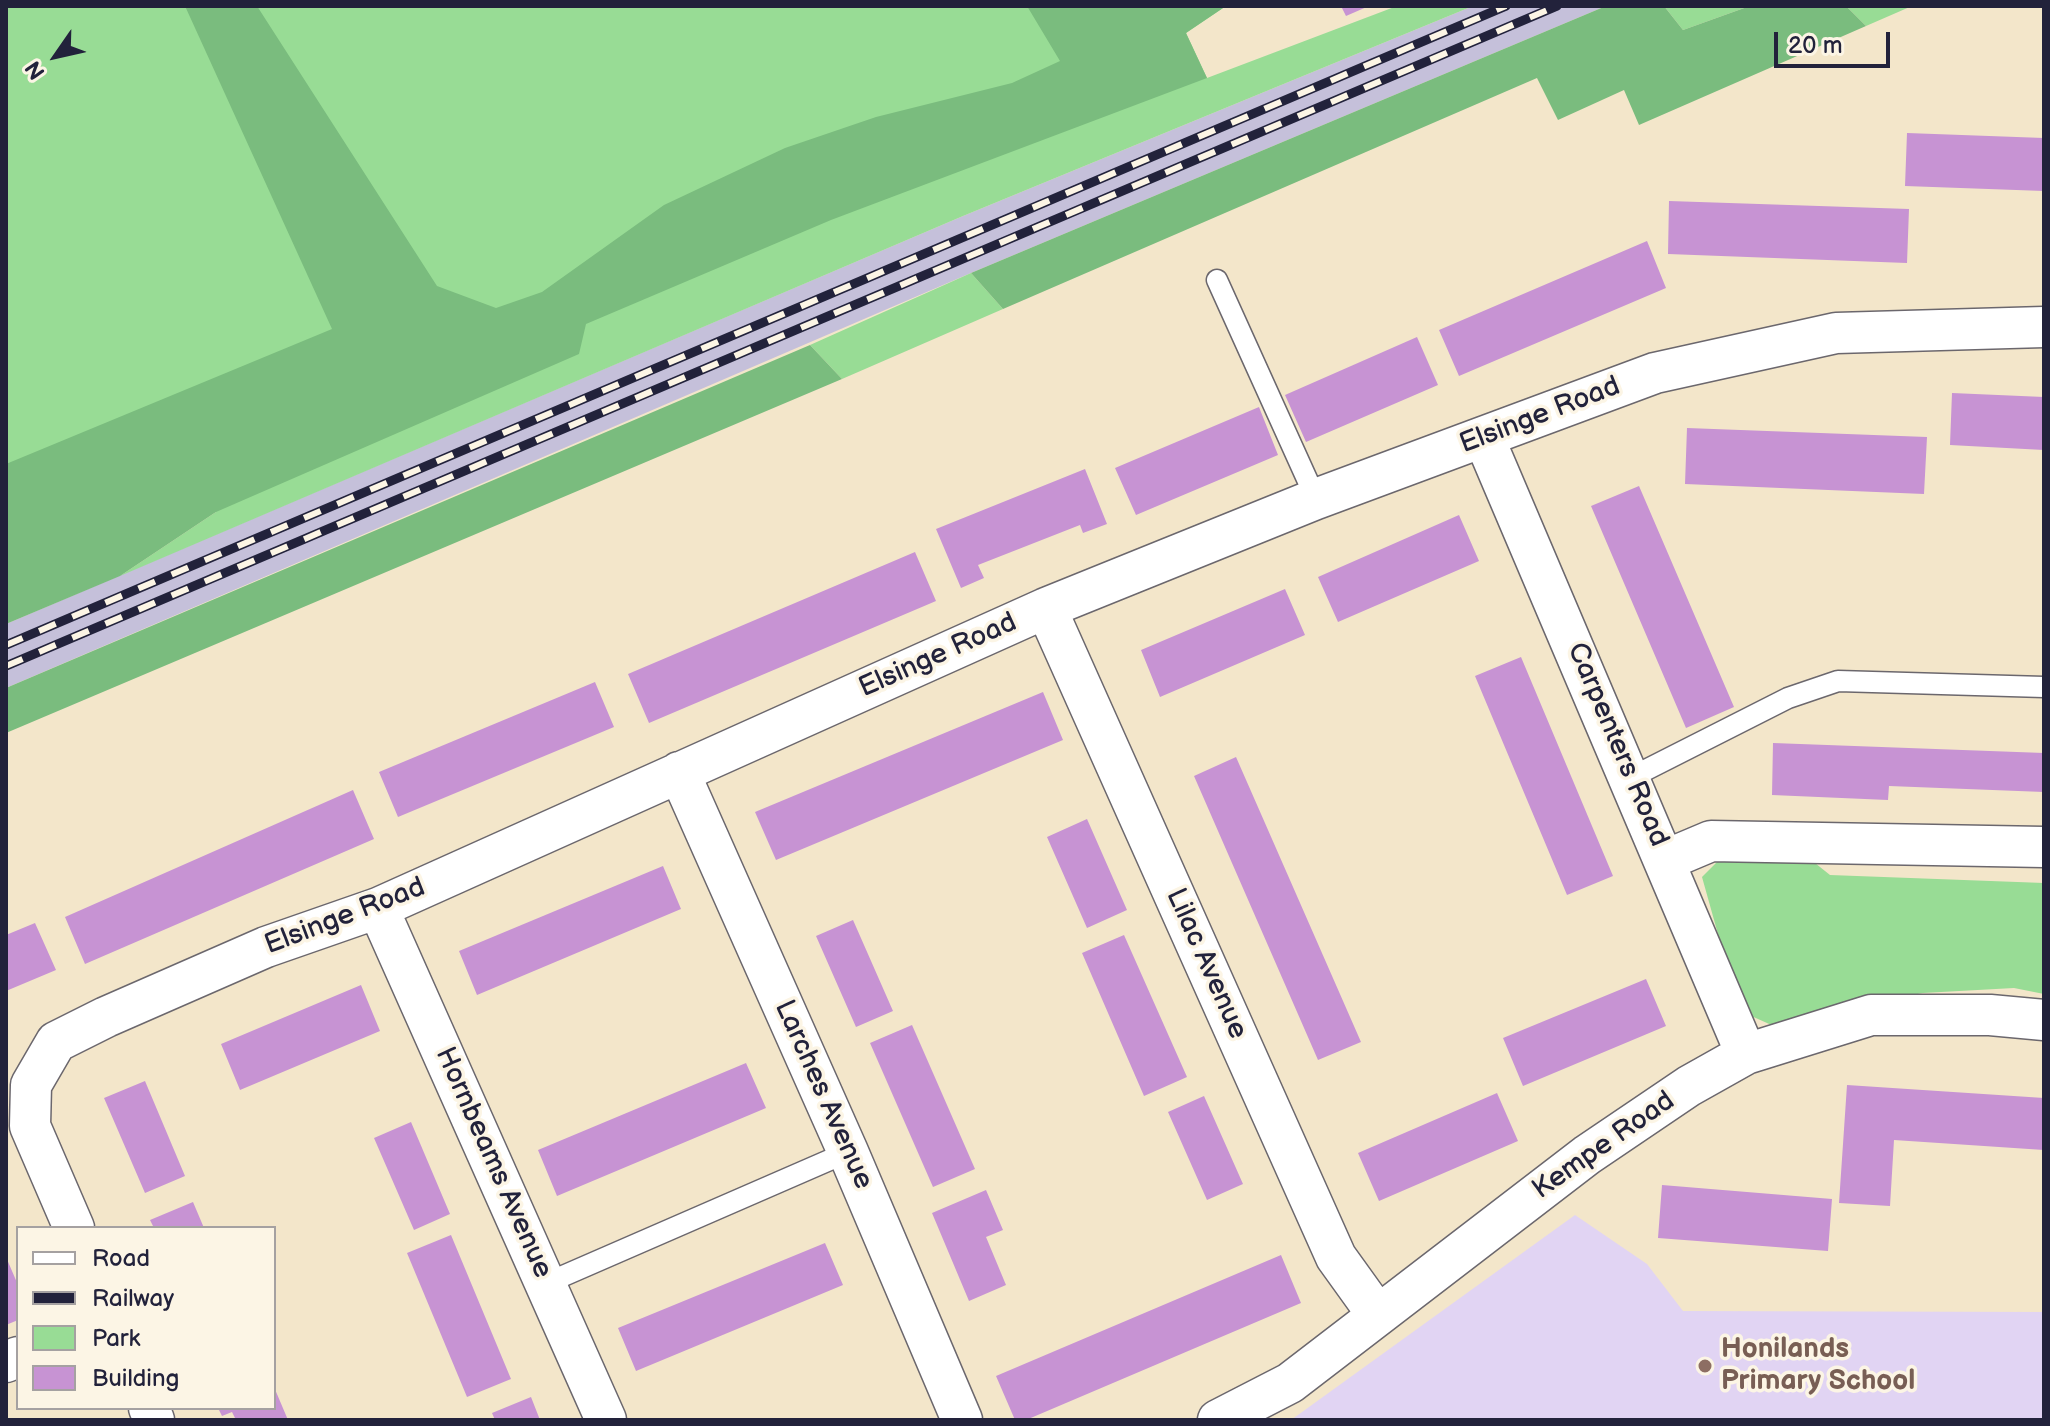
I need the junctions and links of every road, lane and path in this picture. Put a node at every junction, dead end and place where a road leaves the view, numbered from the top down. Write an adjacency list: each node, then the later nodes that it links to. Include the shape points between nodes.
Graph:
1 (1217, 280): 4 (lane)
2 (2044, 327): 3 (street, Elsinge Road, via 1836,333 1655,373)
3 (1484, 438): 4 (street, Elsinge Road); 8 (street, Carpenters Road)
4 (1316, 499): 5 (street, Elsinge Road)
5 (1046, 608): 7 (street, Elsinge Road); 17 (street, Lilac Avenue, via 1336,1257)
6 (2044, 687): 8 (lane, via 1838,681 1788,698)
7 (679, 772): 11 (street, Elsinge Road); 14 (street, Larches Avenue)
8 (1630, 778): 10 (street, Carpenters Road)
9 (2044, 847): 10 (street, via 1711,841)
10 (1666, 860): 13 (street, Carpenters Road)
11 (378, 908): 15 (street, Elsinge Road, via 266,947 56,1042 31,1085 30,1126); 16 (street, Hornbeams Avenue)
12 (2044, 1020): 13 (street, Kempe Road, via 1871,1015)
13 (1746, 1054): 17 (street, Kempe Road, via 1587,1155)
14 (848, 1152): 16 (lane); 19 (street, Larches Avenue)
15 (73, 1226)
16 (547, 1283): 18 (street, Hornbeams Avenue)
17 (1377, 1314): 20 (street, Kempe Road, via 1290,1383)
18 (606, 1420)
19 (962, 1420)
20 (1218, 1420)

